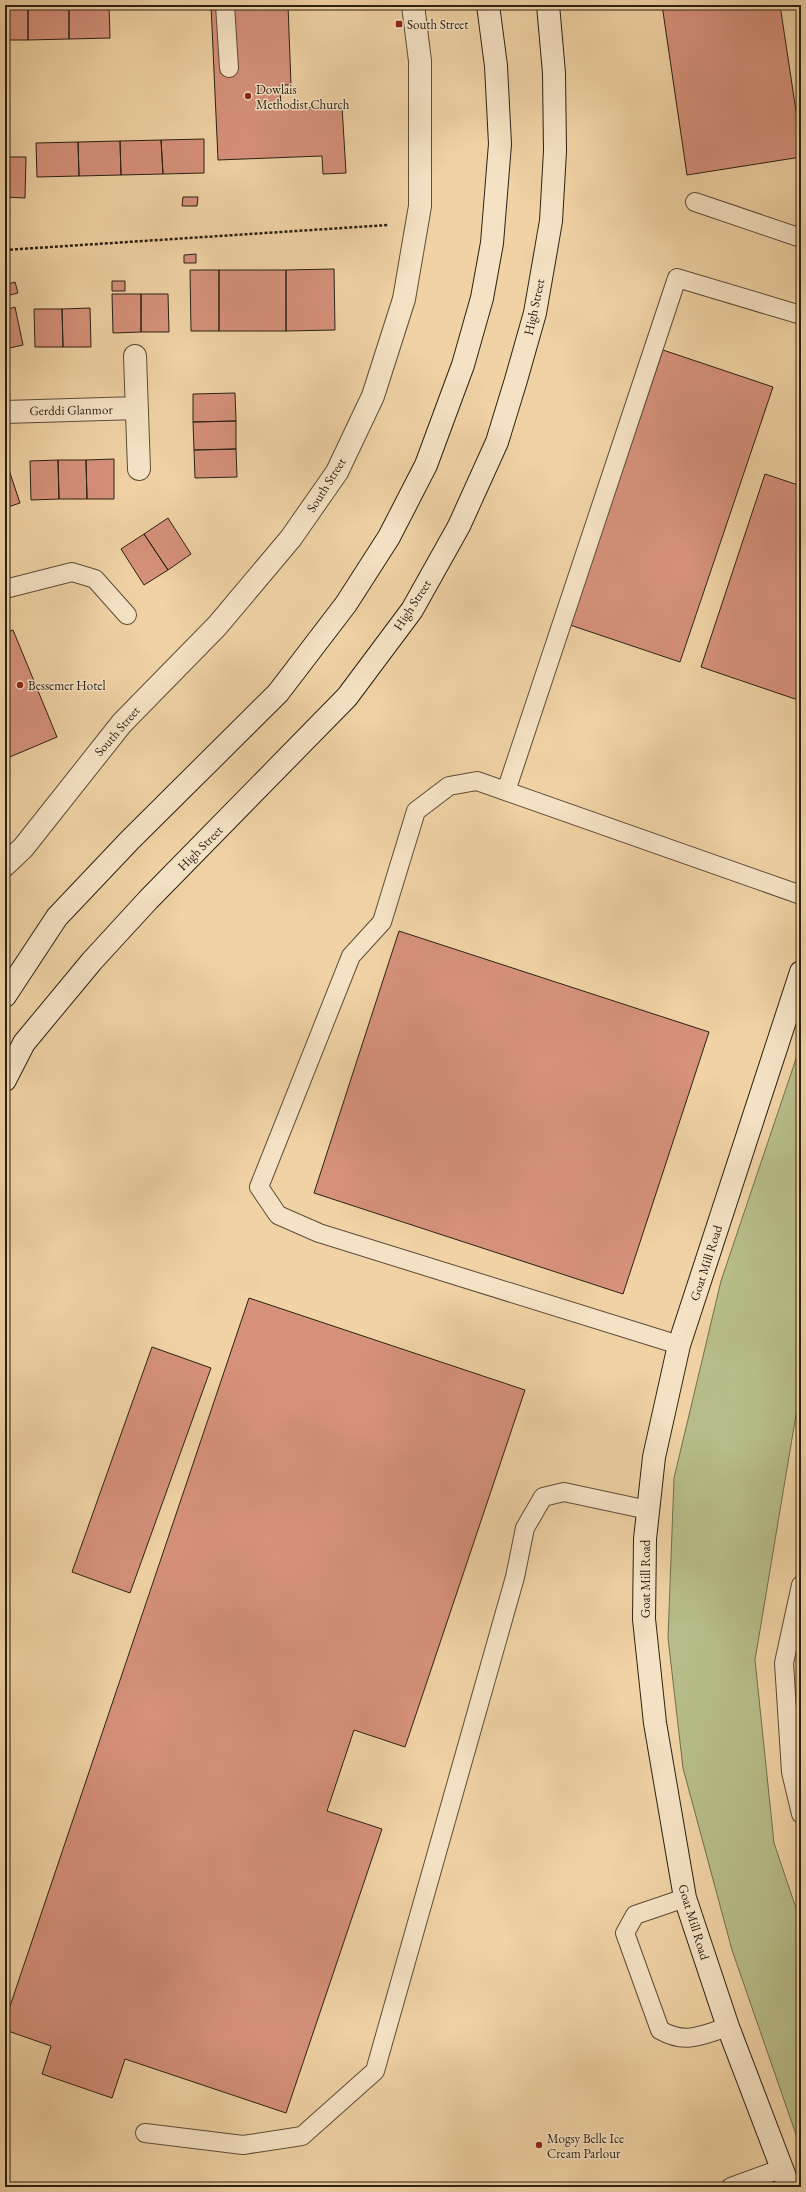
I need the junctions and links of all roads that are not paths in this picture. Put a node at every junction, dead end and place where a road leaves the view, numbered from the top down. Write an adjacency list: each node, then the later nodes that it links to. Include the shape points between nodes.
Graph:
1 (225, 5): 5 (lane)
2 (413, 5): 16 (street, South Street, via 420,61 420,206 404,299 373,396 337,472 291,538 216,626 122,723 23,848)
3 (488, 5): 19 (street, via 496,66 500,144 492,244 482,298 463,365 426,465 385,544 346,604 278,693 130,840 57,917)
4 (548, 5): 20 (street, High Street, via 554,73 555,151 551,222 535,313 516,380 496,442 459,526 412,610 347,697 148,900 92,961 24,1043)
5 (229, 68)
6 (695, 202): 7 (lane)
7 (801, 238)
8 (801, 315): 15 (lane, via 677,278)
9 (135, 356): 10 (street)
10 (137, 408): 11 (street, Gerddi Glanmor); 12 (street)
11 (5, 412)
12 (139, 469)
13 (5, 590): 14 (lane, via 72,572 95,579)
14 (127, 615)
15 (506, 792): 17 (lane); 21 (lane, via 477,781 449,786 416,811 382,922 350,956 259,1187 278,1215 319,1232)
16 (5, 864)
17 (801, 895)
18 (801, 972): 21 (street, Goat Mill Road)
19 (5, 996)
20 (5, 1080)
21 (679, 1345): 22 (street, Goat Mill Road, via 654,1457)
22 (648, 1510): 25 (street, Goat Mill Road, via 644,1619 654,1722); 27 (lane, via 564,1492 543,1497 525,1528 515,1577 375,2071 302,2136 244,2145)
23 (801, 1585): 24 (lane, via 784,1663 790,1772)
24 (801, 1814)
25 (685, 1898): 26 (street, Goat Mill Road); 26 (lane, via 635,1915 625,1933 660,2030 685,2039)
26 (728, 2027): 28 (street, Goat Mill Road)
27 (144, 2133)
28 (786, 2178): 29 (lane)
29 (731, 2187)

